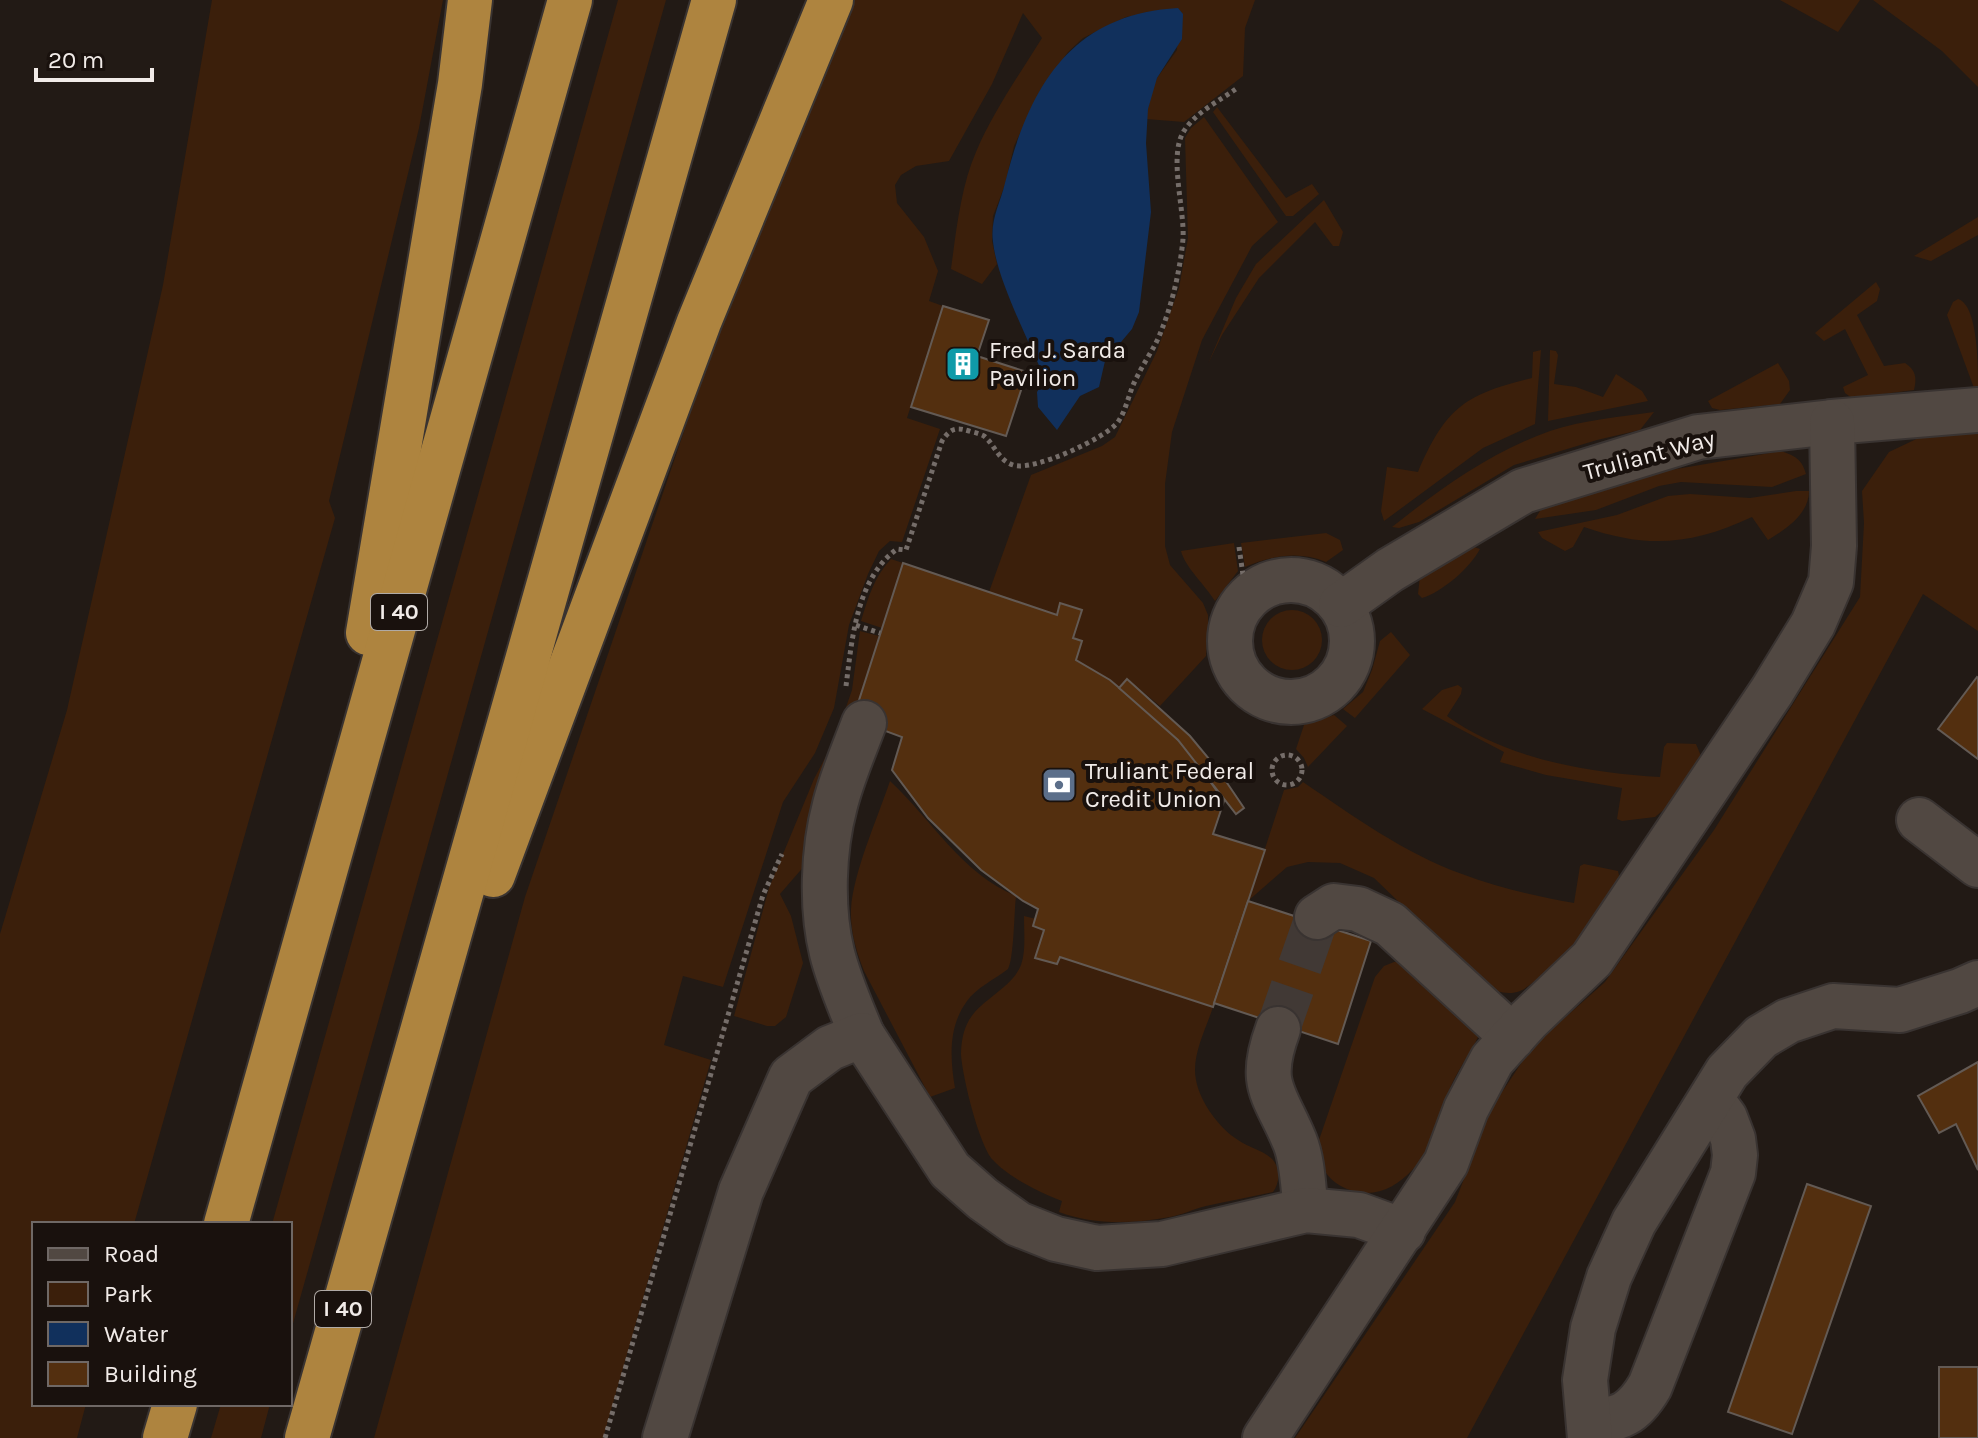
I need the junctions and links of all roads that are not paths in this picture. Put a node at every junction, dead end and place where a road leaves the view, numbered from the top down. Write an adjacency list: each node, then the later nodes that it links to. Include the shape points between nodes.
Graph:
1 (470, 0): 10 (highway)
2 (570, 0): 10 (highway, I 40)
3 (714, 0): 18 (highway, I 40)
4 (831, 0): 18 (highway, via 693,336)
5 (1978, 410): 6 (street, Truliant Way)
6 (1832, 422): 7 (street, Truliant Way, via 1698,437 1523,491); 16 (street, via 1831,582 1813,624 1592,959)
7 (1341, 605)
8 (854, 711): 15 (street, via 828,834 826,882 831,951)
9 (1919, 820): 11 (street)
10 (333, 846): 20 (highway, I 40)
11 (1978, 865)
12 (1317, 917): 16 (street, via 1334,906 1358,909 1390,924)
13 (1978, 983): 17 (street, via 1900,1010 1833,1006 1788,1021 1761,1037 1727,1072)
14 (1278, 1029): 19 (street, via 1269,1055 1270,1089 1296,1144)
15 (862, 1035): 19 (street, via 950,1170 1018,1224 1056,1239 1097,1248 1162,1244); 26 (street, via 830,1048 791,1077 741,1191)
16 (1513, 1037): 21 (street, via 1492,1060 1446,1163)
17 (1711, 1099): 23 (street, via 1634,1222 1609,1277 1593,1328 1585,1380); 23 (street, via 1733,1139 1735,1155 1726,1192 1640,1404)
18 (379, 1180): 25 (highway, I 40)
19 (1306, 1210): 21 (street, via 1359,1215)
20 (227, 1222)
21 (1403, 1231): 27 (street)
22 (174, 1406): 24 (highway)
23 (1590, 1431)
24 (165, 1438)
25 (307, 1438)
26 (665, 1438)
27 (1265, 1438)

